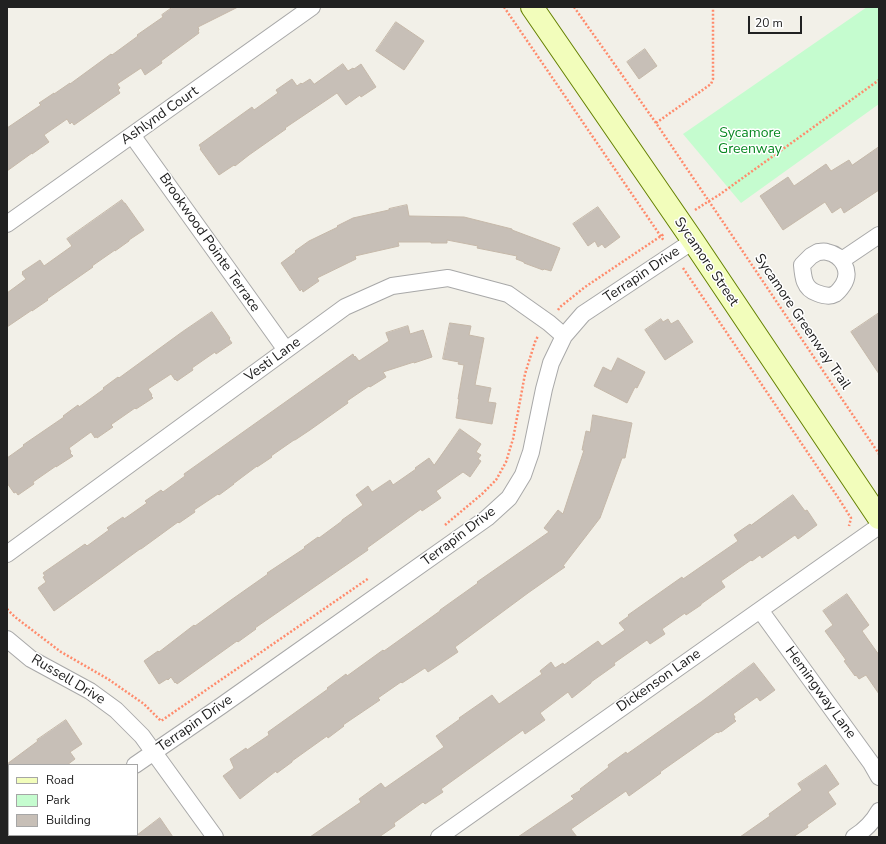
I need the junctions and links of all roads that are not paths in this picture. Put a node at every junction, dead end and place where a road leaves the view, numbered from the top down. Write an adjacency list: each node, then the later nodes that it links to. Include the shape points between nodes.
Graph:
1 (312, 7): 3 (street, Ashlynd Court)
2 (532, 7): 6 (street, Sycamore Street)
3 (132, 135): 4 (street, Ashlynd Court); 9 (street, Brookwood Pointe Terrace)
4 (7, 224)
5 (879, 235): 7 (street)
6 (693, 241): 8 (street, Terrapin Drive, via 584,314); 10 (street, Sycamore Street)
7 (842, 260)
8 (564, 336): 9 (street, Vesti Lane, via 508,294 448,278 392,286 345,307); 15 (street, Terrapin Drive, via 545,383 531,452 523,476 510,498 487,518)
9 (286, 350): 12 (street, Vesti Lane)
10 (879, 518)
11 (879, 526): 13 (street, Dickenson Lane)
12 (7, 554)
13 (760, 610): 17 (street, Hemingway Lane); 20 (street, Dickenson Lane)
14 (7, 639): 15 (street, Russell Drive, via 32,659 116,710)
15 (154, 752): 16 (street, Terrapin Drive); 19 (street, Russell Drive)
16 (136, 764)
17 (879, 777)
18 (879, 811): 21 (street, via 865,830)
19 (215, 837)
20 (439, 837)
21 (854, 837)

